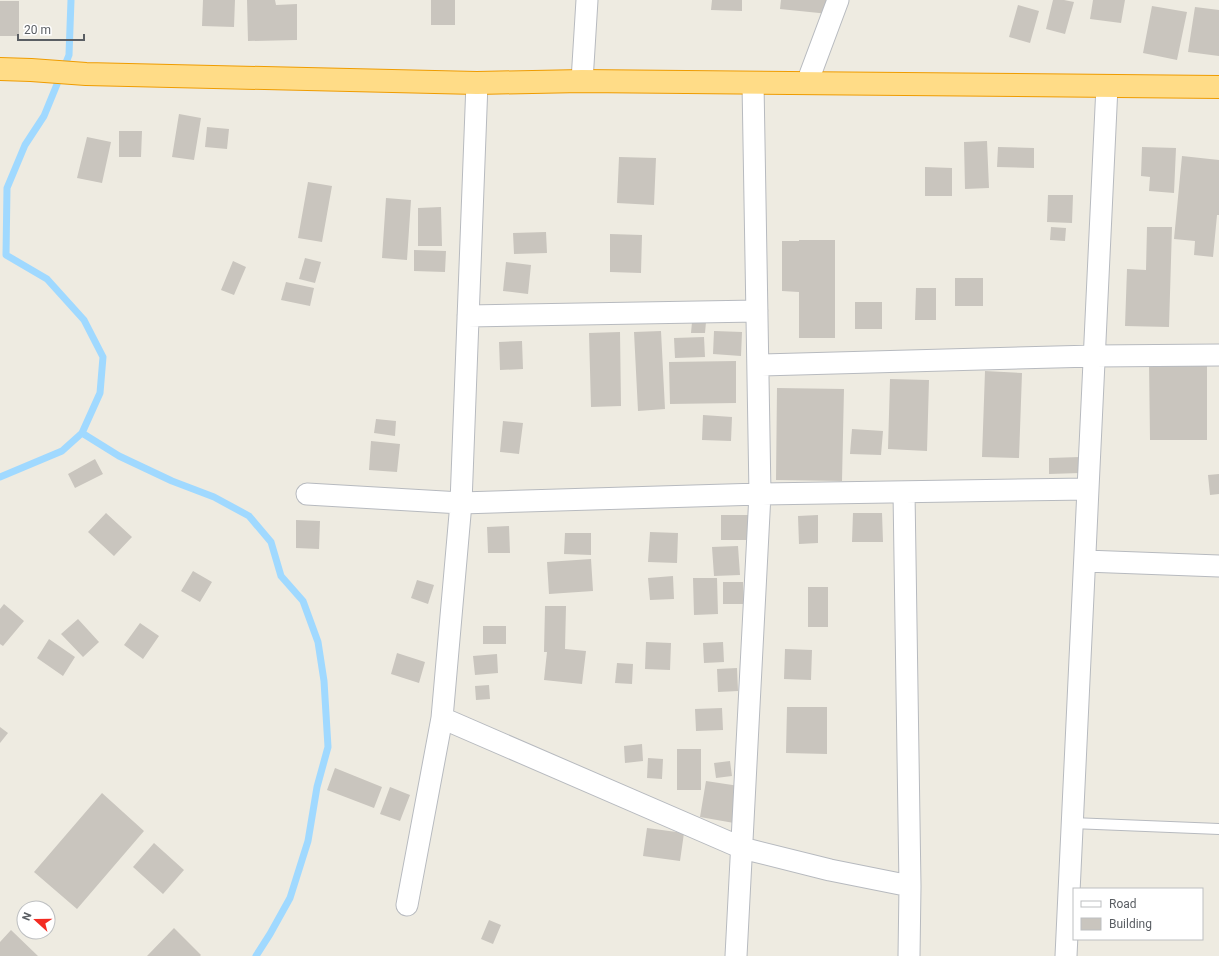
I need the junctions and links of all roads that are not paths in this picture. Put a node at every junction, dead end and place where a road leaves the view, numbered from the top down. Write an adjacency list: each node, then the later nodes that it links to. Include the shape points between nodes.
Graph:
1 (587, 0): 4 (street)
2 (838, 0): 6 (street)
3 (0, 69): 5 (highway, via 86,74)
4 (582, 81): 5 (highway); 7 (highway)
5 (477, 83): 11 (street)
6 (807, 83): 7 (highway); 8 (highway)
7 (753, 84): 10 (street)
8 (1106, 86): 9 (highway); 12 (street)
9 (1219, 87)
10 (757, 311): 11 (street); 14 (street)
11 (468, 316): 19 (street)
12 (1094, 356): 13 (street); 14 (street); 15 (street)
13 (1219, 356)
14 (758, 365): 18 (street)
15 (1088, 489): 16 (street); 20 (street)
16 (904, 492): 18 (street); 26 (street)
17 (307, 494): 19 (street)
18 (760, 494): 19 (street); 25 (street)
19 (461, 503): 22 (street)
20 (1085, 561): 21 (street); 23 (street)
21 (1219, 566)
22 (442, 718): 25 (street); 27 (street)
23 (1072, 823): 24 (lane); 30 (street)
24 (1219, 829)
25 (742, 848): 26 (street, via 830,870); 28 (street)
26 (910, 886): 29 (street)
27 (407, 905)
28 (736, 956)
29 (909, 956)
30 (1066, 956)

